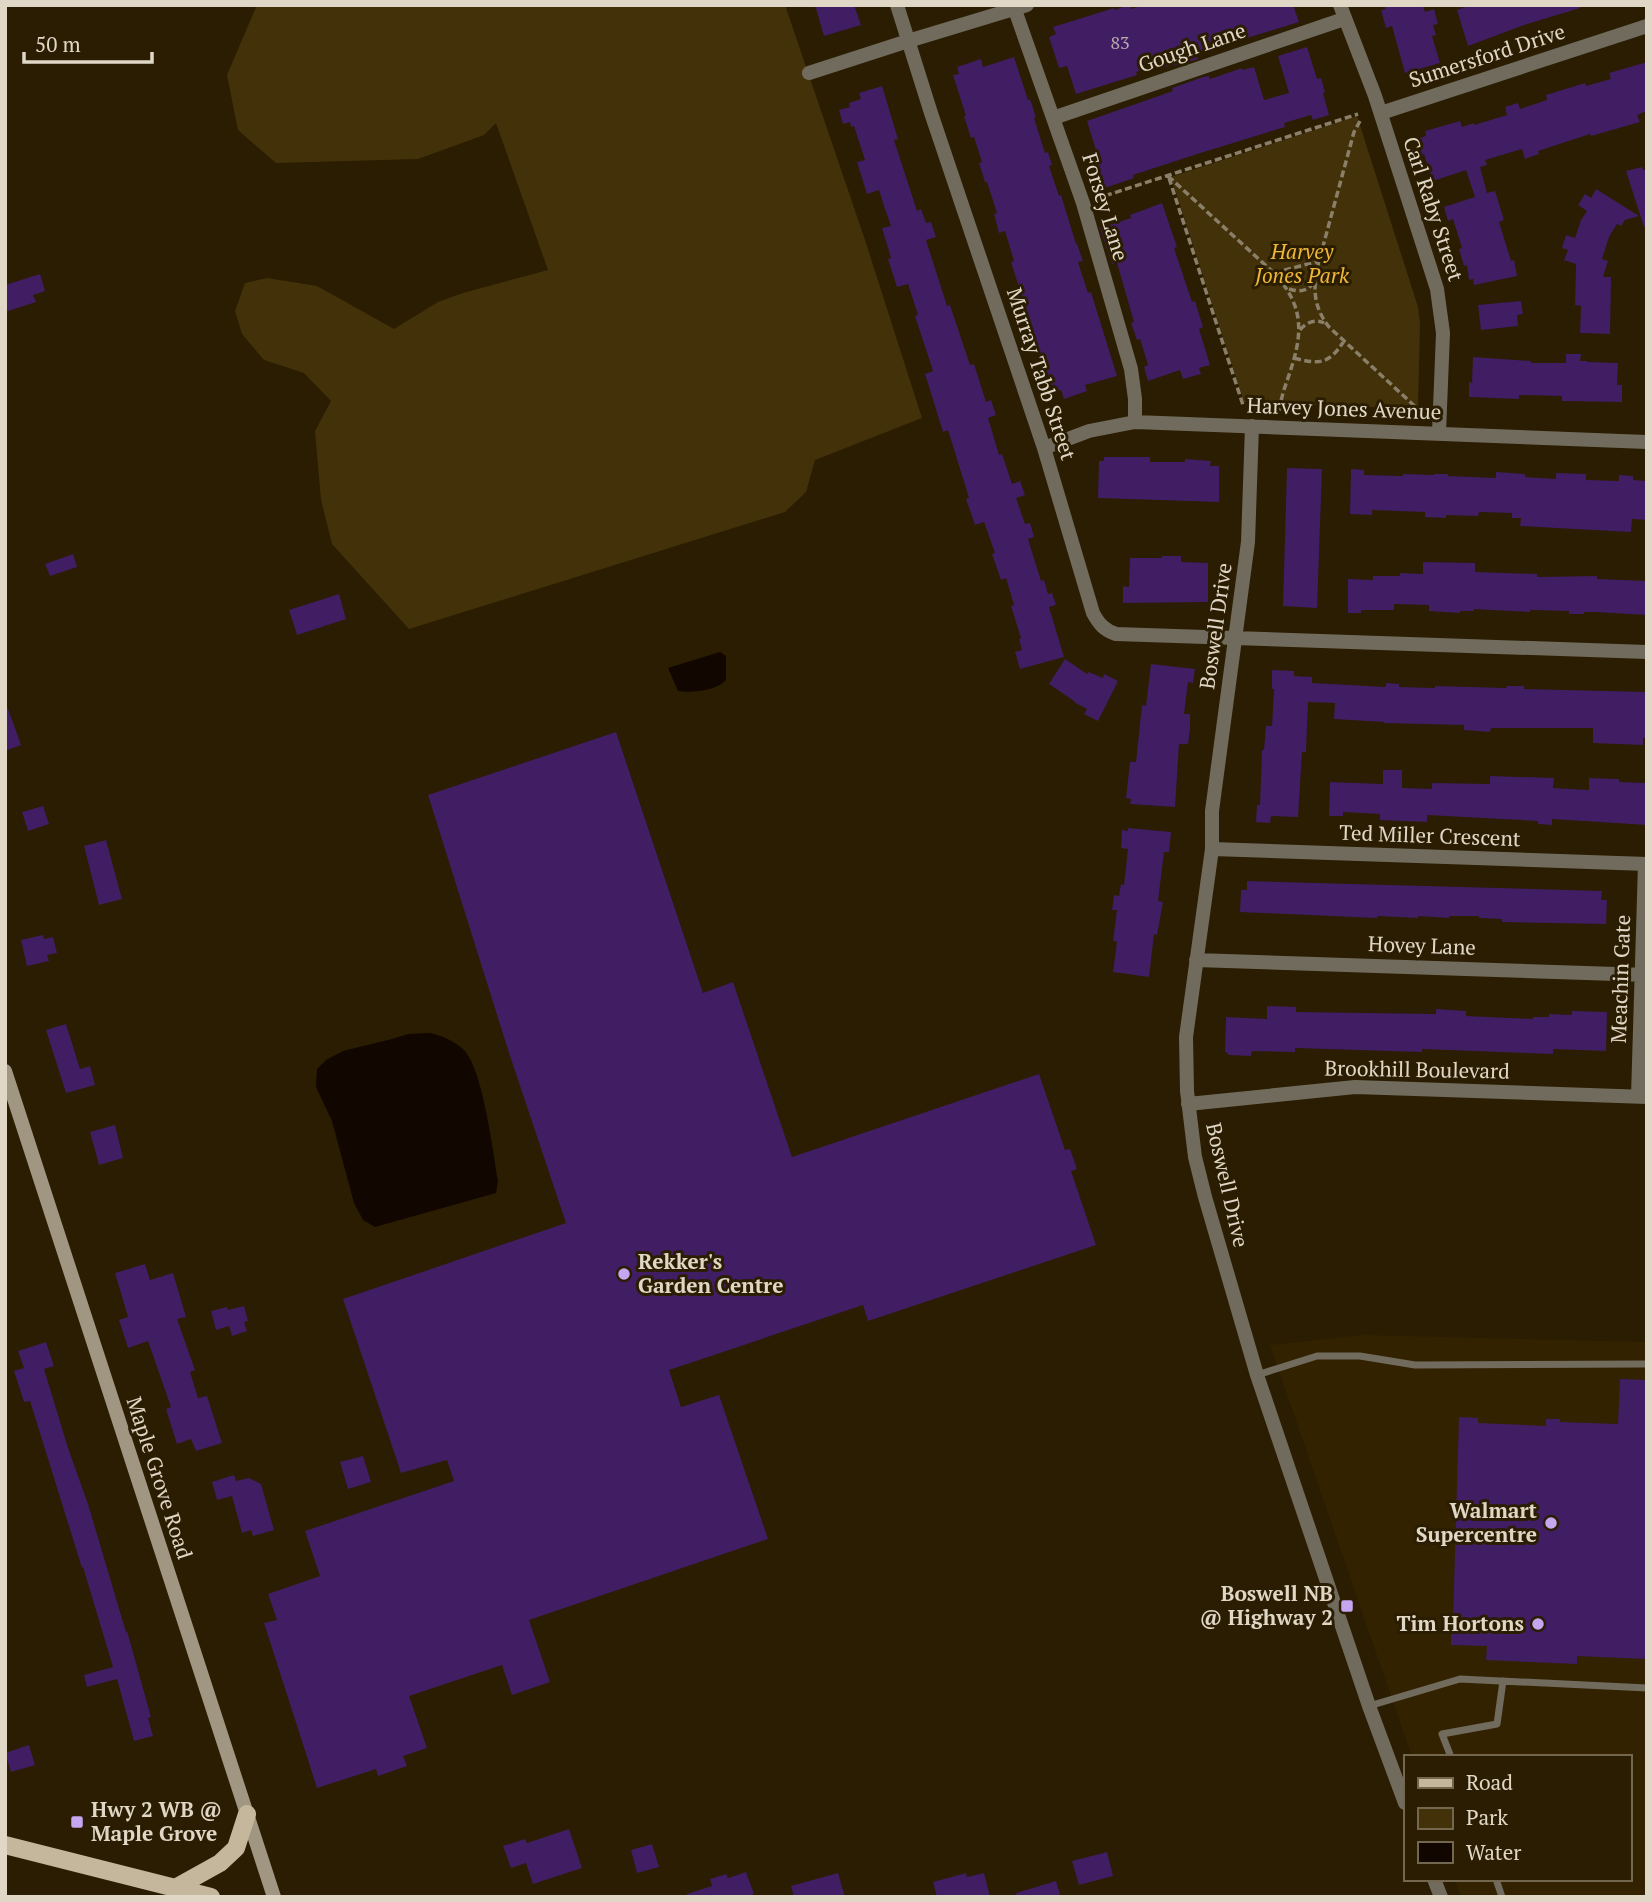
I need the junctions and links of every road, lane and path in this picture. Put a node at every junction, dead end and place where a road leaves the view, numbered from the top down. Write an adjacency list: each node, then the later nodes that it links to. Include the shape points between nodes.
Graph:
1 (897, 5): 5 (street, Murray Tabb Street)
2 (1021, 8): 5 (street); 9 (street, Forsey Lane)
3 (1342, 12): 7 (street, Carl Raby Street); 9 (street, Gough Lane)
4 (1647, 26): 7 (street, Sumersford Drive)
5 (908, 41): 6 (street); 28 (street, Murray Tabb Street)
6 (809, 73)
7 (1381, 113): 26 (street, Carl Raby Street, via 1437,289 1443,332)
8 (1358, 114): 11 (path)
9 (1053, 118): 12 (street, Forsey Lane)
10 (1360, 121): 13 (path)
11 (1168, 176): 12 (path); 14 (path); 21 (path)
12 (1083, 203): 23 (street, Forsey Lane, via 1131,369)
13 (1319, 261): 14 (path); 15 (path)
14 (1274, 273): 16 (path)
15 (1314, 281): 16 (path, via 1300,291); 17 (path, via 1314,294)
16 (1285, 287): 18 (path, via 1293,300)
17 (1327, 325): 18 (path, via 1312,322); 19 (path)
18 (1299, 332): 20 (path)
19 (1344, 341): 20 (path, via 1326,360); 22 (path)
20 (1294, 358): 25 (path, via 1280,406)
21 (1243, 405)
22 (1420, 411)
23 (1135, 422): 24 (street, Harvey Jones Avenue); 28 (street, Harvey Jones Avenue, via 1089,431)
24 (1251, 426): 25 (street, Harvey Jones Avenue); 29 (street, Boswell Drive, via 1248,534)
25 (1280, 427): 26 (street, Harvey Jones Avenue)
26 (1439, 433): 27 (street, Harvey Jones Avenue)
27 (1647, 442)
28 (1044, 448): 29 (street, Murray Tabb Street, via 1099,624 1116,634)
29 (1235, 639): 30 (street); 31 (street, Boswell Drive, via 1212,811)
30 (1647, 652)
31 (1212, 849): 32 (street, Ted Miller Crescent); 33 (street, Boswell Drive)
32 (1646, 864): 34 (street, Meachin Gate)
33 (1196, 960): 34 (street, Hovey Lane); 37 (street, Boswell Drive, via 1186,1037)
34 (1645, 975): 36 (street, Meachin Gate)
35 (5, 1071): 45 (street, Maple Grove Road)
36 (1642, 1097): 37 (street, Brookhill Boulevard, via 1354,1087)
37 (1188, 1104): 39 (street, Boswell Drive, via 1205,1197)
38 (1647, 1364): 39 (lane, via 1415,1365 1360,1356 1317,1356)
39 (1257, 1375): 42 (street, Boswell Drive)
40 (1503, 1681): 41 (lane); 42 (lane, via 1460,1679); 43 (lane, via 1497,1724 1442,1734)
41 (1647, 1688)
42 (1369, 1706): 44 (street, Boswell Drive)
43 (1450, 1755)
44 (1404, 1799)
45 (247, 1814): 47 (main road, via 236,1848 220,1863); 49 (street, Maple Grove Road)
46 (5, 1845): 47 (main road)
47 (175, 1888): 48 (main road)
48 (211, 1897)
49 (274, 1897)

